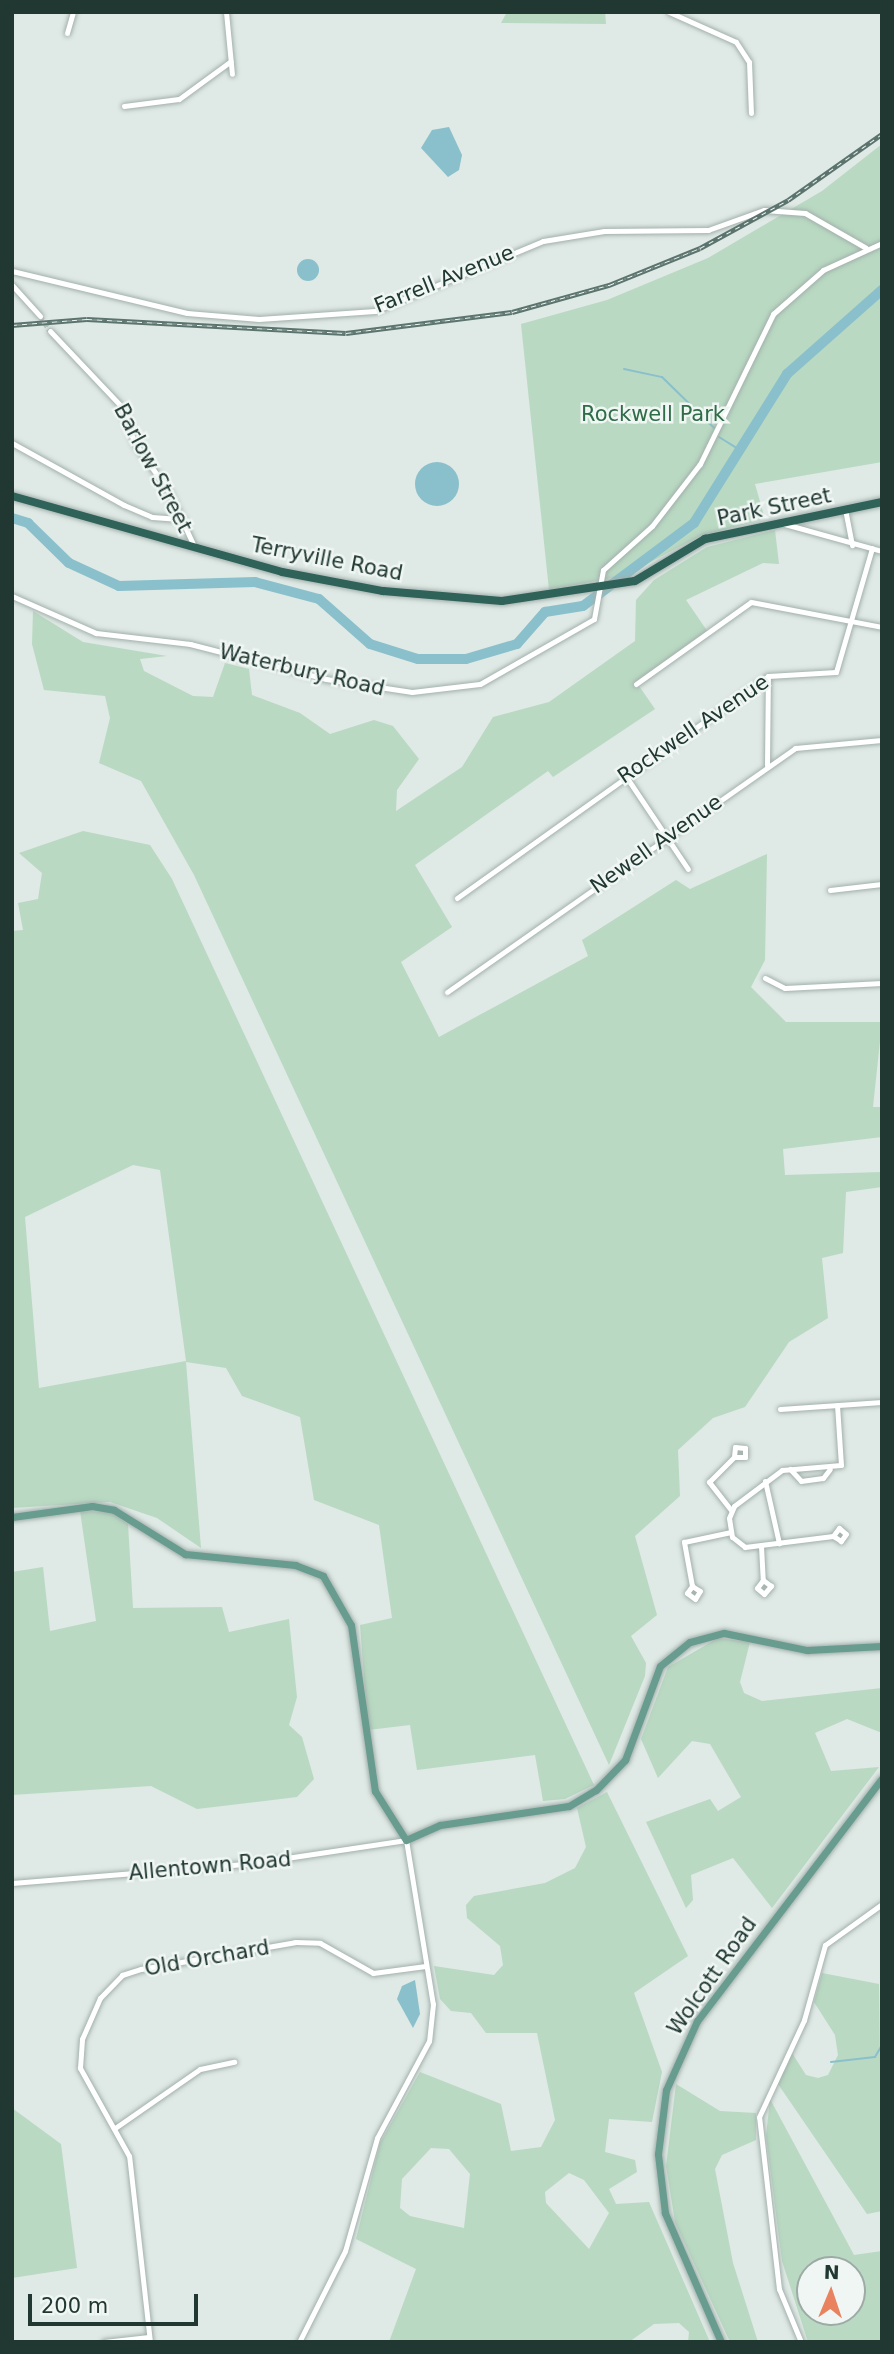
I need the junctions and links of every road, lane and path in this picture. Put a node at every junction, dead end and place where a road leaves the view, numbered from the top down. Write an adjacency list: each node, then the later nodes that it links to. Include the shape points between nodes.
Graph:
1 (73, 12): 4 (street)
2 (226, 12): 5 (street)
3 (669, 12): 8 (street, via 737,42 749,62)
4 (67, 33)
5 (231, 61): 6 (street); 7 (street, via 179,99)
6 (232, 74)
7 (124, 106)
8 (751, 113)
9 (882, 243): 10 (street)
10 (866, 248): 11 (street, Farrell Avenue, via 805,213 764,210 708,230 604,231 544,241 375,311 259,318 187,313); 25 (street, via 823,270 772,314 700,464 652,526 603,570)
11 (12, 271)
12 (12, 285): 13 (street)
13 (40, 316)
14 (50, 331): 19 (street, Barlow Street, via 118,401 134,442)
15 (12, 443): 19 (street, via 134,509)
16 (12, 496): 22 (highway, Terryville Road)
17 (882, 502): 18 (highway, Park Street)
18 (845, 509): 20 (highway, Park Street); 21 (street)
19 (183, 519): 22 (street, Barlow Street)
20 (781, 523): 21 (street); 25 (highway, Park Street, via 705,539 621,584)
21 (852, 544): 23 (street)
22 (194, 546): 25 (highway, Terryville Road, via 282,572 383,591 502,601)
23 (872, 548): 24 (street); 27 (street, Rockwell Avenue)
24 (882, 551)
25 (599, 587): 26 (street, Waterbury Road, via 601,601 594,619 480,684 412,692 326,680 190,644 96,633)
26 (12, 596)
27 (852, 620): 28 (street); 29 (street, Rockwell Avenue, via 836,672); 30 (street, via 751,602)
28 (882, 627)
29 (768, 676): 32 (street); 33 (street, Rockwell Avenue)
30 (636, 684)
31 (882, 740): 32 (street, Newell Avenue, via 817,742)
32 (767, 765): 34 (street, Newell Avenue)
33 (625, 775): 34 (street); 38 (street, Rockwell Avenue)
34 (665, 837): 35 (street); 41 (street, Newell Avenue)
35 (688, 869)
36 (882, 884): 37 (street)
37 (830, 890)
38 (457, 898)
39 (765, 978): 40 (street, via 785,988)
40 (882, 984)
41 (447, 992)
42 (882, 1402): 43 (street)
43 (837, 1405): 44 (street); 47 (street, via 844,1460)
44 (780, 1409)
45 (734, 1457): 49 (street, via 709,1482)
46 (790, 1469): 47 (street); 47 (street, via 801,1480 821,1478); 48 (street)
47 (830, 1469)
48 (765, 1480): 49 (street); 53 (street)
49 (731, 1510): 51 (street)
50 (12, 1517): 59 (main road, via 92,1506 114,1510 185,1553 295,1565 323,1576 351,1625 375,1791)
51 (731, 1532): 54 (street, via 740,1545); 56 (street, via 684,1542)
52 (832, 1535): 53 (street)
53 (779, 1543): 54 (street)
54 (761, 1546): 55 (street)
55 (763, 1580)
56 (692, 1586)
57 (882, 1646): 59 (main road, via 807,1650 724,1633 690,1642 655,1675 625,1760 596,1790 569,1806 440,1825)
58 (882, 1778): 68 (main road, Wolcott Road, via 697,2021 666,2090 658,2154 665,2213)
59 (406, 1840): 60 (street, Allentown Road, via 266,1862); 62 (street)
60 (12, 1883)
61 (882, 1904): 69 (street, via 825,1945 804,2020 760,2117 779,2289)
62 (426, 1966): 64 (street, Old Orchard, via 373,1973 308,1941 122,1975 100,1998 78,2054 85,2085); 67 (street, via 433,2004 429,2041 377,2138 345,2251)
63 (234, 2062): 64 (street, via 200,2069)
64 (115, 2128): 65 (street, Old Orchard, via 129,2156)
65 (150, 2339): 66 (street)
66 (104, 2342)
67 (299, 2342)
68 (721, 2342)
69 (801, 2342)

